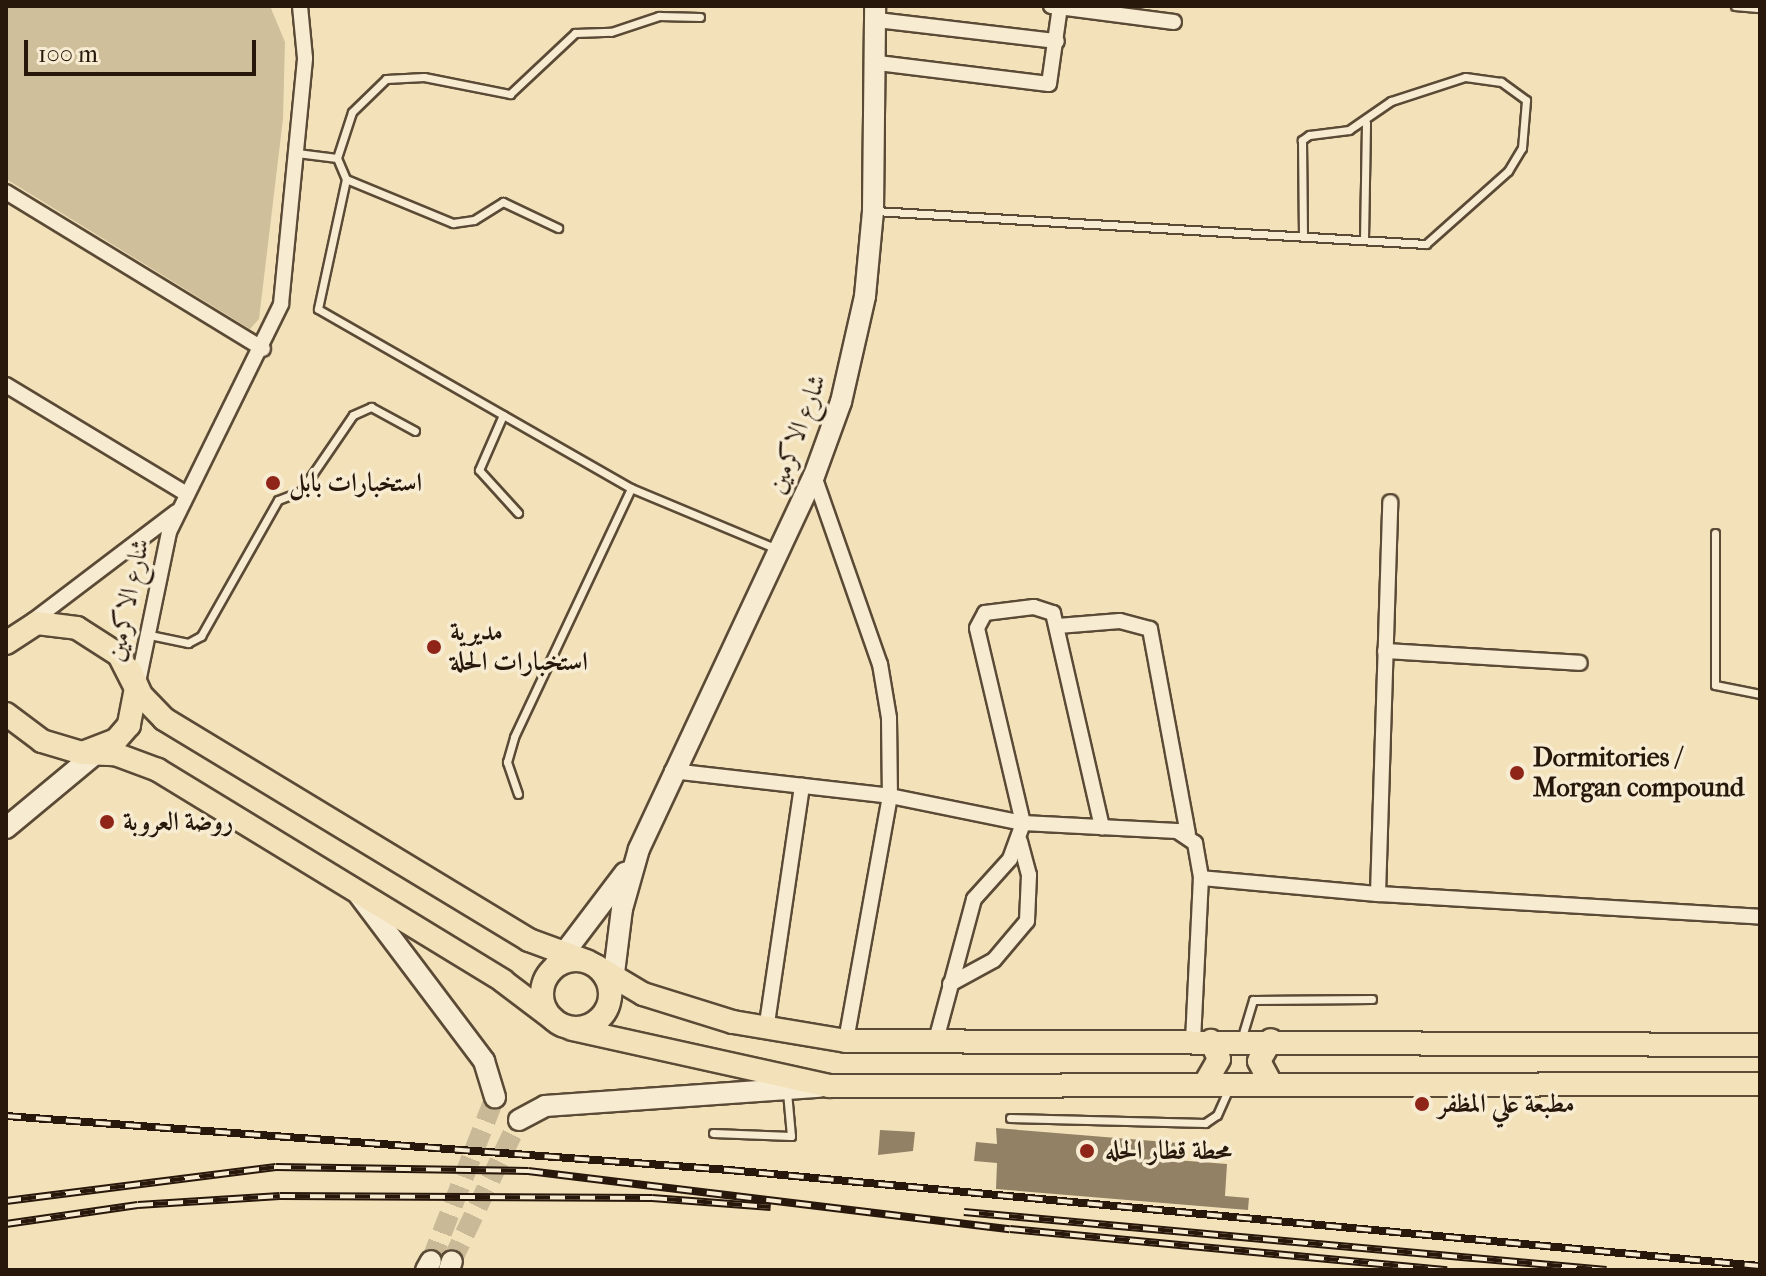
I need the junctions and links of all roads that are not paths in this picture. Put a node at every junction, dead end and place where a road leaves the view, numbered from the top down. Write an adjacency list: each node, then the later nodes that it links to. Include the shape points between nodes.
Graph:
1 (300, 6): 11 (street, شارع الاكرمين, via 305,58)
2 (1735, 6): 4 (lane)
3 (1055, 7): 7 (street); 8 (street)
4 (1760, 8)
5 (876, 13): 8 (street); 9 (street, شارع الاكرمين)
6 (700, 17): 12 (lane, via 659,16 611,32 575,33 510,94 424,77 386,79 352,112)
7 (1174, 22)
8 (1057, 41): 9 (street, via 1049,84)
9 (878, 63): 15 (street, شارع الاكرمين)
10 (1366, 123): 17 (lane, via 1302,140); 18 (lane); 18 (lane, via 1391,101 1465,77 1501,82 1526,100 1522,148 1508,171 1426,244)
11 (297, 153): 12 (lane); 19 (street, شارع الاكرمين, via 281,304)
12 (337, 158): 13 (lane)
13 (346, 179): 16 (lane, via 453,223 474,220 503,202); 21 (lane, via 318,309)
14 (6, 192): 19 (street)
15 (873, 211): 17 (lane); 23 (street, شارع الاكرمين, via 844,387)
16 (558, 228)
17 (1303, 235): 18 (lane)
18 (1364, 239)
19 (263, 349): 25 (street, شارع الاكرمين)
20 (6, 385): 25 (street)
21 (503, 415): 24 (lane); 27 (lane, via 479,470 494,495)
22 (415, 431): 32 (lane, via 371,407 353,415 301,491 278,500 201,636 188,643)
23 (814, 476): 29 (street, شارع الاكرمين); 42 (street, via 880,664)
24 (631, 488): 29 (lane); 41 (lane, via 514,737 507,762)
25 (185, 500): 31 (street, شارع الاكرمين); 32 (street, شارع الاكرمين, via 160,559)
26 (1390, 502): 33 (street)
27 (518, 513)
28 (1715, 533): 36 (lane, via 1715,685)
29 (777, 549): 39 (street, شارع الاكرمين)
30 (1058, 626): 43 (street, via 1053,613 1034,607 978,618); 44 (street); 46 (street, via 1120,621 1150,629)
31 (21, 627): 35 (main road, via 77,628)
32 (144, 634): 35 (street, شارع الاكرمين)
33 (1385, 651): 34 (street); 51 (street)
34 (1580, 663)
35 (134, 688): 38 (main road, via 123,733); 53 (main road, via 164,719)
36 (1760, 694)
37 (6, 714): 38 (main road, via 42,741)
38 (93, 752): 45 (street); 50 (main road, via 158,770)
39 (672, 771): 40 (street); 48 (street, شارع الاكرمين)
40 (802, 786): 42 (street); 57 (street)
41 (518, 794)
42 (890, 796): 43 (street); 61 (street)
43 (1023, 823): 44 (street); 47 (street)
44 (1102, 827): 46 (street)
45 (6, 828)
46 (1188, 834): 49 (street)
47 (1020, 841): 54 (street, via 974,899); 54 (street, via 1029,875 1027,921 994,960)
48 (639, 849): 53 (street, شارع الاكرمين); 53 (street, شارع الاكرمين)
49 (1201, 878): 51 (street); 62 (street)
50 (356, 891): 56 (main road); 70 (street, via 484,1061)
51 (1378, 894): 52 (street)
52 (1760, 917)
53 (587, 971): 56 (main road, via 542,989); 56 (main road, via 602,1018); 57 (main road, via 643,994)
54 (950, 984): 58 (street)
55 (1372, 999): 59 (lane, via 1253,1000)
56 (562, 1024): 68 (main road)
57 (766, 1030): 61 (main road)
58 (936, 1040): 61 (main road); 62 (main road)
59 (1241, 1040): 60 (main road); 62 (main road)
60 (1271, 1040): 63 (main road); 66 (main road, via 1259,1061)
61 (846, 1041)
62 (1202, 1041): 64 (main road, via 1219,1059)
63 (1760, 1045)
64 (1207, 1080): 65 (main road); 68 (main road)
65 (1232, 1080): 66 (main road); 71 (lane, via 1217,1115 1205,1123)
66 (1269, 1080): 67 (main road)
67 (1760, 1084)
68 (829, 1086): 69 (street)
69 (787, 1089): 72 (street, via 545,1106); 73 (lane, via 791,1136)
70 (495, 1097)
71 (1010, 1118)
72 (519, 1120)
73 (713, 1133)

